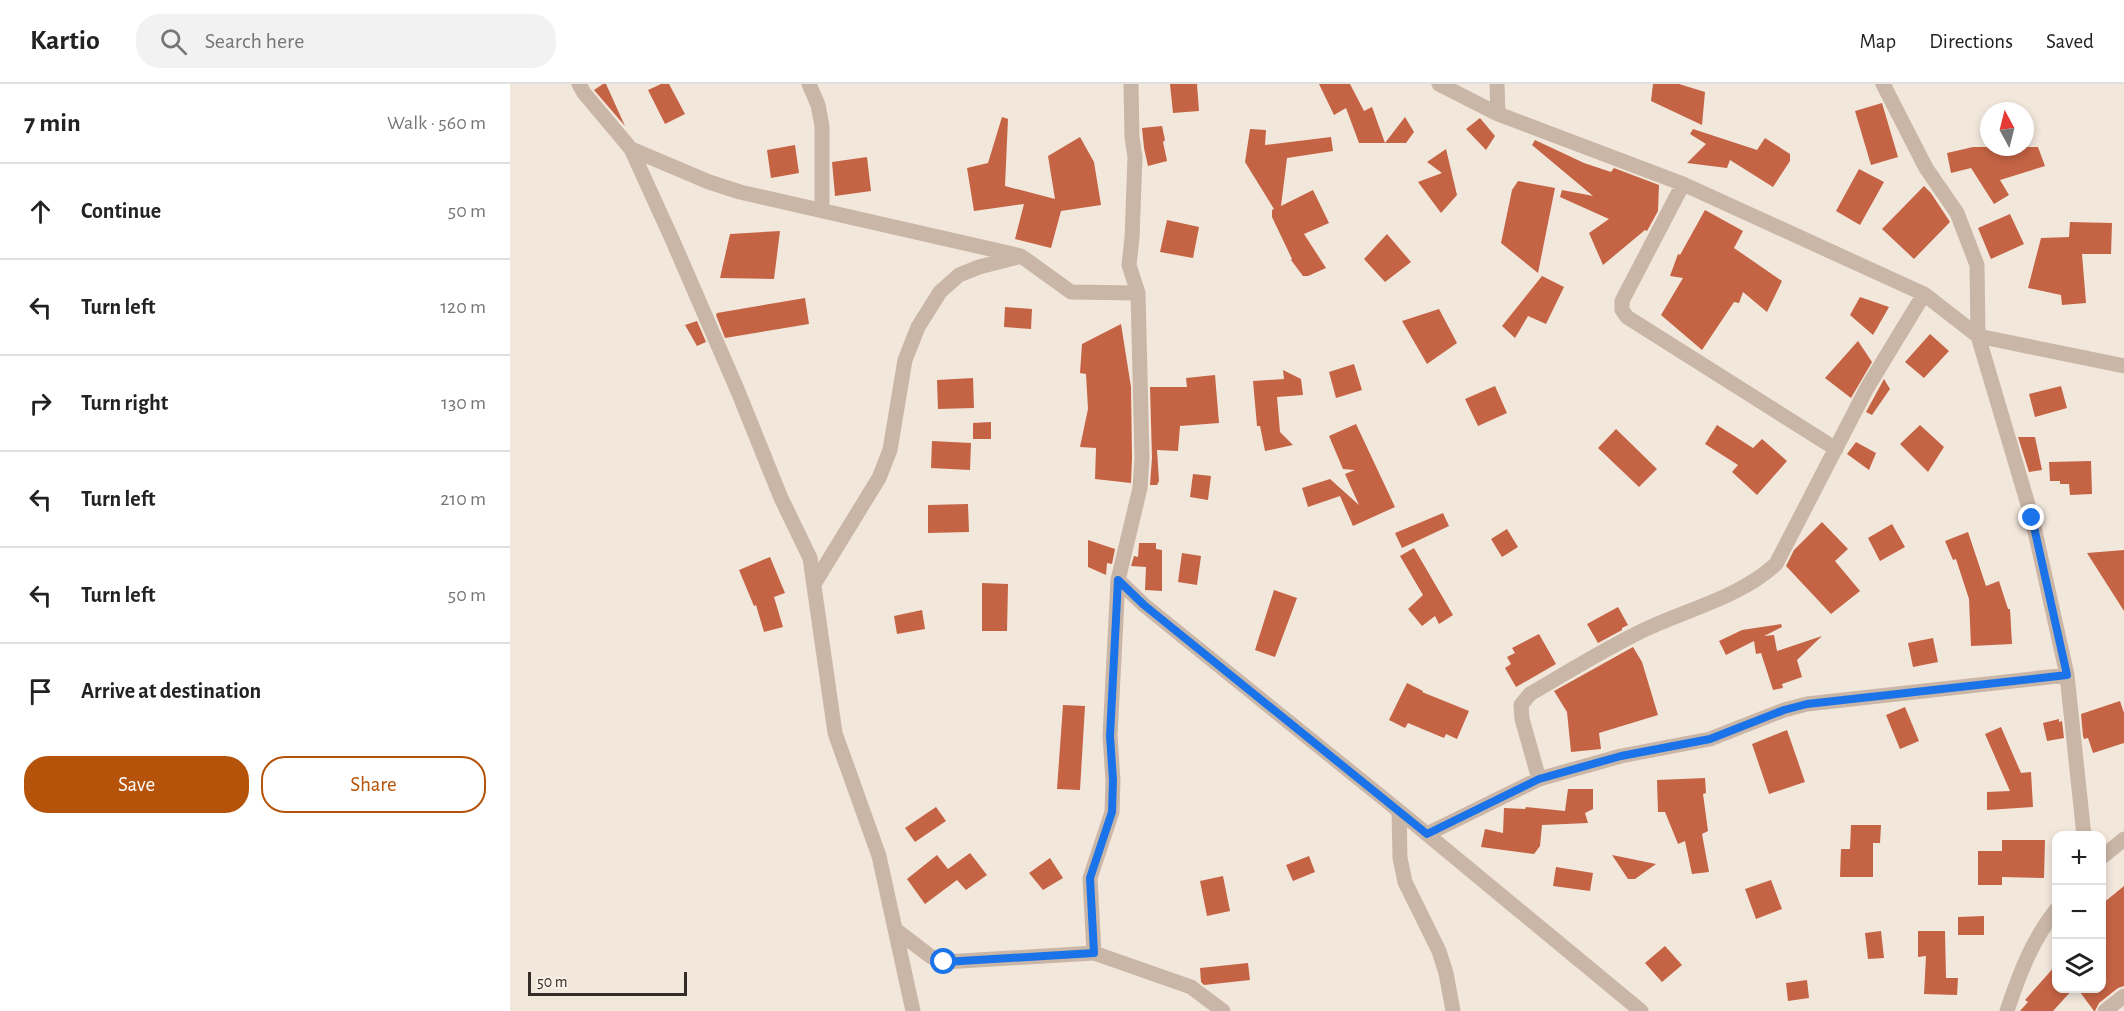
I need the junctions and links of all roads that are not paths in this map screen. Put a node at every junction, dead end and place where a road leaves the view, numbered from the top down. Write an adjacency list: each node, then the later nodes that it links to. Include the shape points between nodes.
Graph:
1 (579, 84): 8 (street)
2 (809, 84): 10 (street, via 822,126)
3 (1131, 84): 12 (street, via 1135,157 1128,265)
4 (1440, 84): 7 (street)
5 (1497, 84): 7 (street)
6 (1883, 84): 14 (street, via 1926,168 1957,213 1968,240 1977,265)
7 (1498, 114): 9 (street)
8 (631, 149): 10 (street, via 719,186); 18 (street, via 810,558)
9 (1683, 184): 13 (street); 16 (street, via 1622,301 1622,310 1627,317)
10 (822, 211): 11 (street)
11 (1021, 256): 12 (street, via 1071,292); 18 (street, via 958,275 940,292 918,327 905,360 890,450 879,477)
12 (1138, 293): 17 (street, via 1140,488)
13 (1924, 294): 14 (street); 16 (street, via 1867,388)
14 (1978, 336): 15 (street); 19 (street, via 2032,518)
15 (2124, 366)
16 (1836, 449): 20 (street, via 1776,564 1761,578 1630,636 1530,694 1521,705 1522,719)
17 (1118, 580): 21 (street); 28 (street, via 1110,736 1112,812 1090,878)
18 (814, 584): 27 (street, via 835,733 879,856)
19 (2067, 675): 20 (street, via 1807,704 1710,739 1621,756); 22 (street)
20 (1539, 779): 23 (street)
21 (1399, 811): 23 (street); 32 (street, via 1400,858 1406,882 1439,951)
22 (2083, 831)
23 (1427, 834): 33 (street)
24 (2124, 839): 25 (street)
25 (2106, 854)
26 (2052, 915): 34 (street, via 2022,966)
27 (896, 930): 28 (street, via 944,962); 30 (street)
28 (1094, 953): 31 (street, via 1191,987)
29 (2124, 996): 35 (street)
30 (913, 1011)
31 (1223, 1011)
32 (1453, 1011)
33 (1641, 1011)
34 (2007, 1011)
35 (2105, 1011)

